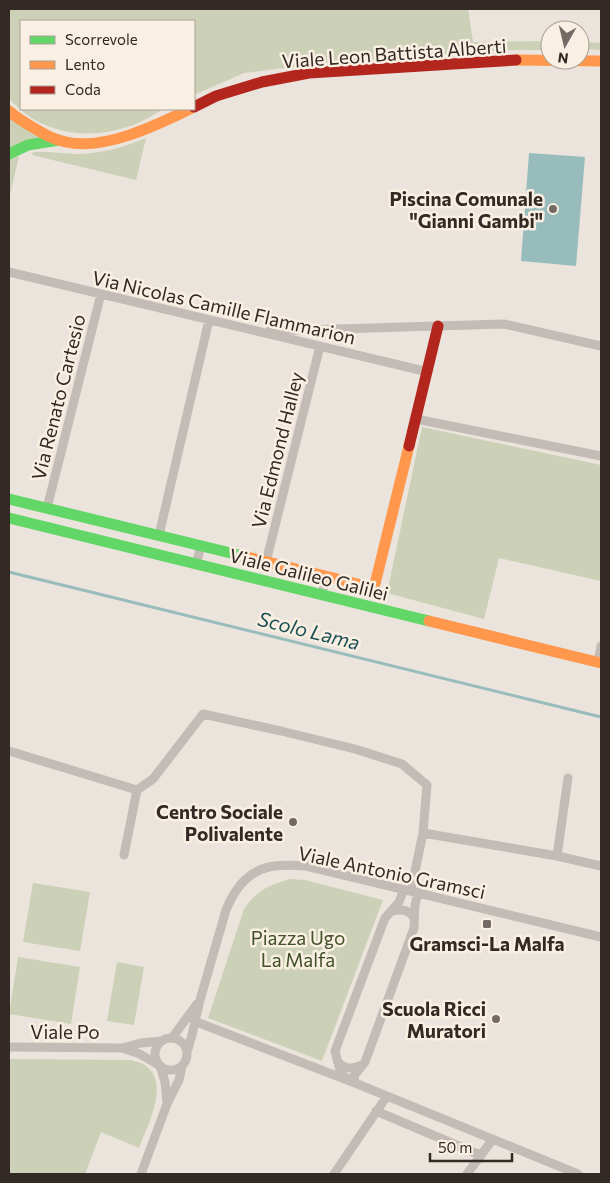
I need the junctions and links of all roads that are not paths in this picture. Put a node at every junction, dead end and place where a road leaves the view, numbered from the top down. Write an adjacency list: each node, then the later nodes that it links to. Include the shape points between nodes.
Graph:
1 (601, 61): 2 (street, Viale Leon Battista Alberti, via 511,60 309,73 262,82 216,96)
2 (195, 106)
3 (9, 110): 5 (street, via 16,118)
4 (188, 110): 5 (street, via 135,133 99,142 80,144)
5 (58, 140): 6 (street, via 28,145)
6 (9, 154)
7 (10, 272): 8 (street, Via Nicolas Camille Flammarion)
8 (101, 294): 9 (street, Via Nicolas Camille Flammarion); 18 (street, Via Renato Cartesio)
9 (210, 320): 11 (street, Via Nicolas Camille Flammarion); 20 (street)
10 (438, 326): 11 (street); 13 (street, via 504,324); 14 (street)
11 (257, 331): 12 (street, Via Nicolas Camille Flammarion)
12 (320, 346): 14 (street, Via Nicolas Camille Flammarion); 22 (street, Via Edmond Halley)
13 (601, 346)
14 (428, 372): 15 (street)
15 (416, 419): 16 (street); 24 (street, via 374,588)
16 (601, 456)
17 (9, 498): 18 (street)
18 (47, 508): 20 (street)
19 (9, 518): 23 (street, Viale Galileo Galilei)
20 (159, 535): 21 (street)
21 (201, 546): 22 (street); 23 (street)
22 (266, 562): 24 (street)
23 (196, 564): 25 (street, Viale Galileo Galilei)
24 (326, 576): 25 (street)
25 (322, 595): 27 (street, Viale Galileo Galilei)
26 (601, 646): 27 (street)
27 (600, 662)
28 (9, 751): 30 (street)
29 (568, 778): 33 (street)
30 (137, 790): 31 (street, via 153,779 203,714 355,749 402,764 427,785); 32 (street)
31 (423, 832): 33 (street); 35 (street)
32 (124, 855)
33 (557, 856): 34 (street)
34 (601, 866)
35 (411, 890): 36 (street); 37 (street); 38 (street, Viale Antonio Gramsci); 39 (street, Viale Antonio Gramsci, via 306,866 269,867 254,873 242,882 226,910)
36 (392, 911): 37 (street, via 404,910); 46 (street, via 385,918 335,1051)
37 (414, 918): 47 (street, via 414,928)
38 (601, 937)
39 (200, 1000): 40 (street, Viale Antonio Gramsci); 41 (street, Viale Antonio Gramsci)
40 (194, 1022): 45 (street, Viale Antonio Gramsci); 50 (street)
41 (172, 1038): 42 (street); 45 (street, via 184,1044)
42 (161, 1042): 44 (street, Viale Po); 48 (street, via 155,1051)
43 (9, 1047): 44 (street, Viale Po)
44 (122, 1048): 48 (street, Viale Po)
45 (187, 1052): 49 (street)
46 (337, 1060): 47 (street, via 347,1068); 50 (street, via 341,1074)
47 (362, 1065): 50 (street, via 354,1076)
48 (160, 1066): 49 (street, via 169,1070); 52 (street)
49 (182, 1066): 52 (street)
50 (355, 1083): 51 (street)
51 (387, 1096): 53 (street); 54 (street)
52 (167, 1104): 56 (street)
53 (376, 1111): 55 (street); 57 (street)
54 (493, 1139): 55 (street); 59 (street)
55 (480, 1155): 58 (street)
56 (140, 1174)
57 (334, 1174)
58 (467, 1174)
59 (576, 1174)

